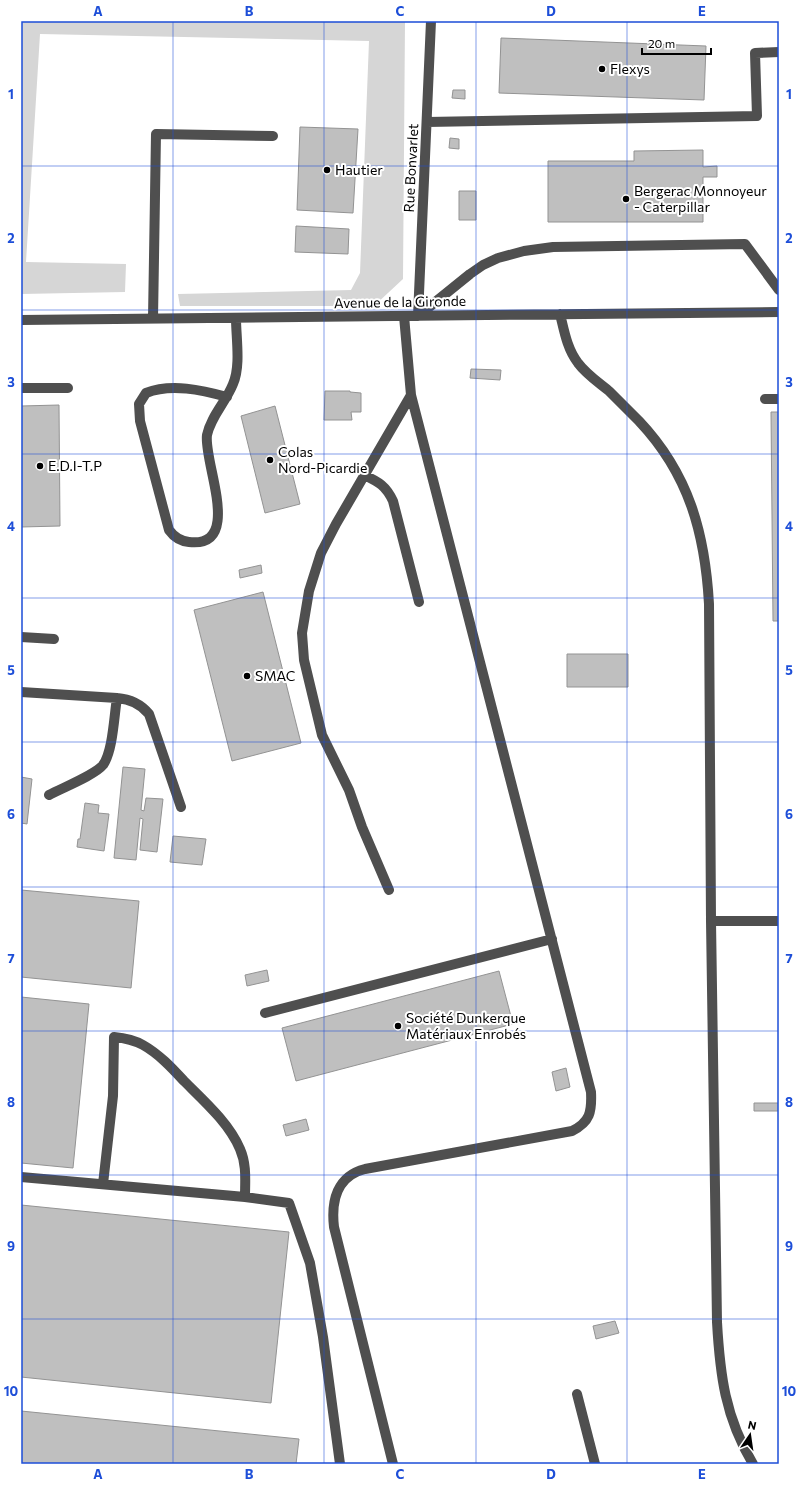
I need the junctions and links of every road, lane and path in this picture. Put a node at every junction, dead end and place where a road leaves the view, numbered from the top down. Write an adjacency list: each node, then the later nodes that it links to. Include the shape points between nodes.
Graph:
1 (431, 21): 3 (street, Rue Bonvarlet)
2 (779, 52): 3 (street, via 755,52 756,116)
3 (426, 122): 9 (street, Rue Bonvarlet)
4 (273, 136): 11 (street, via 156,134)
5 (779, 290): 9 (street, via 746,244 553,247 512,253 483,266)
6 (779, 312): 7 (street, Avenue de la Gironde)
7 (560, 314): 9 (street, Avenue de la Gironde); 28 (street, via 566,338 577,362 640,422 677,472 699,531 706,565 709,604)
8 (404, 316): 9 (street, Avenue de la Gironde); 10 (street, Avenue de la Gironde); 15 (street)
9 (418, 316)
10 (236, 318): 11 (street, Avenue de la Gironde); 16 (street, via 236,378)
11 (153, 319): 12 (street, Avenue de la Gironde)
12 (21, 320)
13 (21, 388): 14 (street)
14 (68, 388)
15 (412, 395): 19 (street); 30 (street)
16 (227, 397): 16 (street, via 209,428 206,446 219,512 218,521 211,537 204,542 185,542 169,530 140,421 139,404 146,393 159,390 194,389)
17 (765, 399): 18 (street)
18 (779, 399)
19 (364, 475): 20 (street, via 385,487 393,501); 27 (street, via 333,529 316,566 302,633 304,660 322,735 349,790)
20 (419, 602)
21 (21, 637): 22 (street)
22 (54, 639)
23 (21, 692): 24 (street)
24 (117, 698): 25 (street, via 110,751 102,766); 26 (street, via 128,699 143,707 149,714)
25 (49, 795)
26 (181, 807)
27 (389, 890)
28 (711, 921): 29 (street); 39 (street, via 718,1345 723,1387 731,1419)
29 (779, 921)
30 (552, 939): 31 (street); 37 (street, via 591,1092 592,1102 587,1120 572,1131 357,1171 342,1182 335,1198 334,1227)
31 (265, 1013)
32 (21, 1177): 33 (street)
33 (103, 1184): 34 (street); 34 (street, via 113,1096 114,1037 133,1040 152,1051 217,1115 235,1140 244,1161)
34 (244, 1197): 36 (street, via 289,1203 300,1231 310,1263 323,1336)
35 (577, 1394): 38 (street)
36 (340, 1464)
37 (394, 1464)
38 (595, 1464)
39 (753, 1464)

